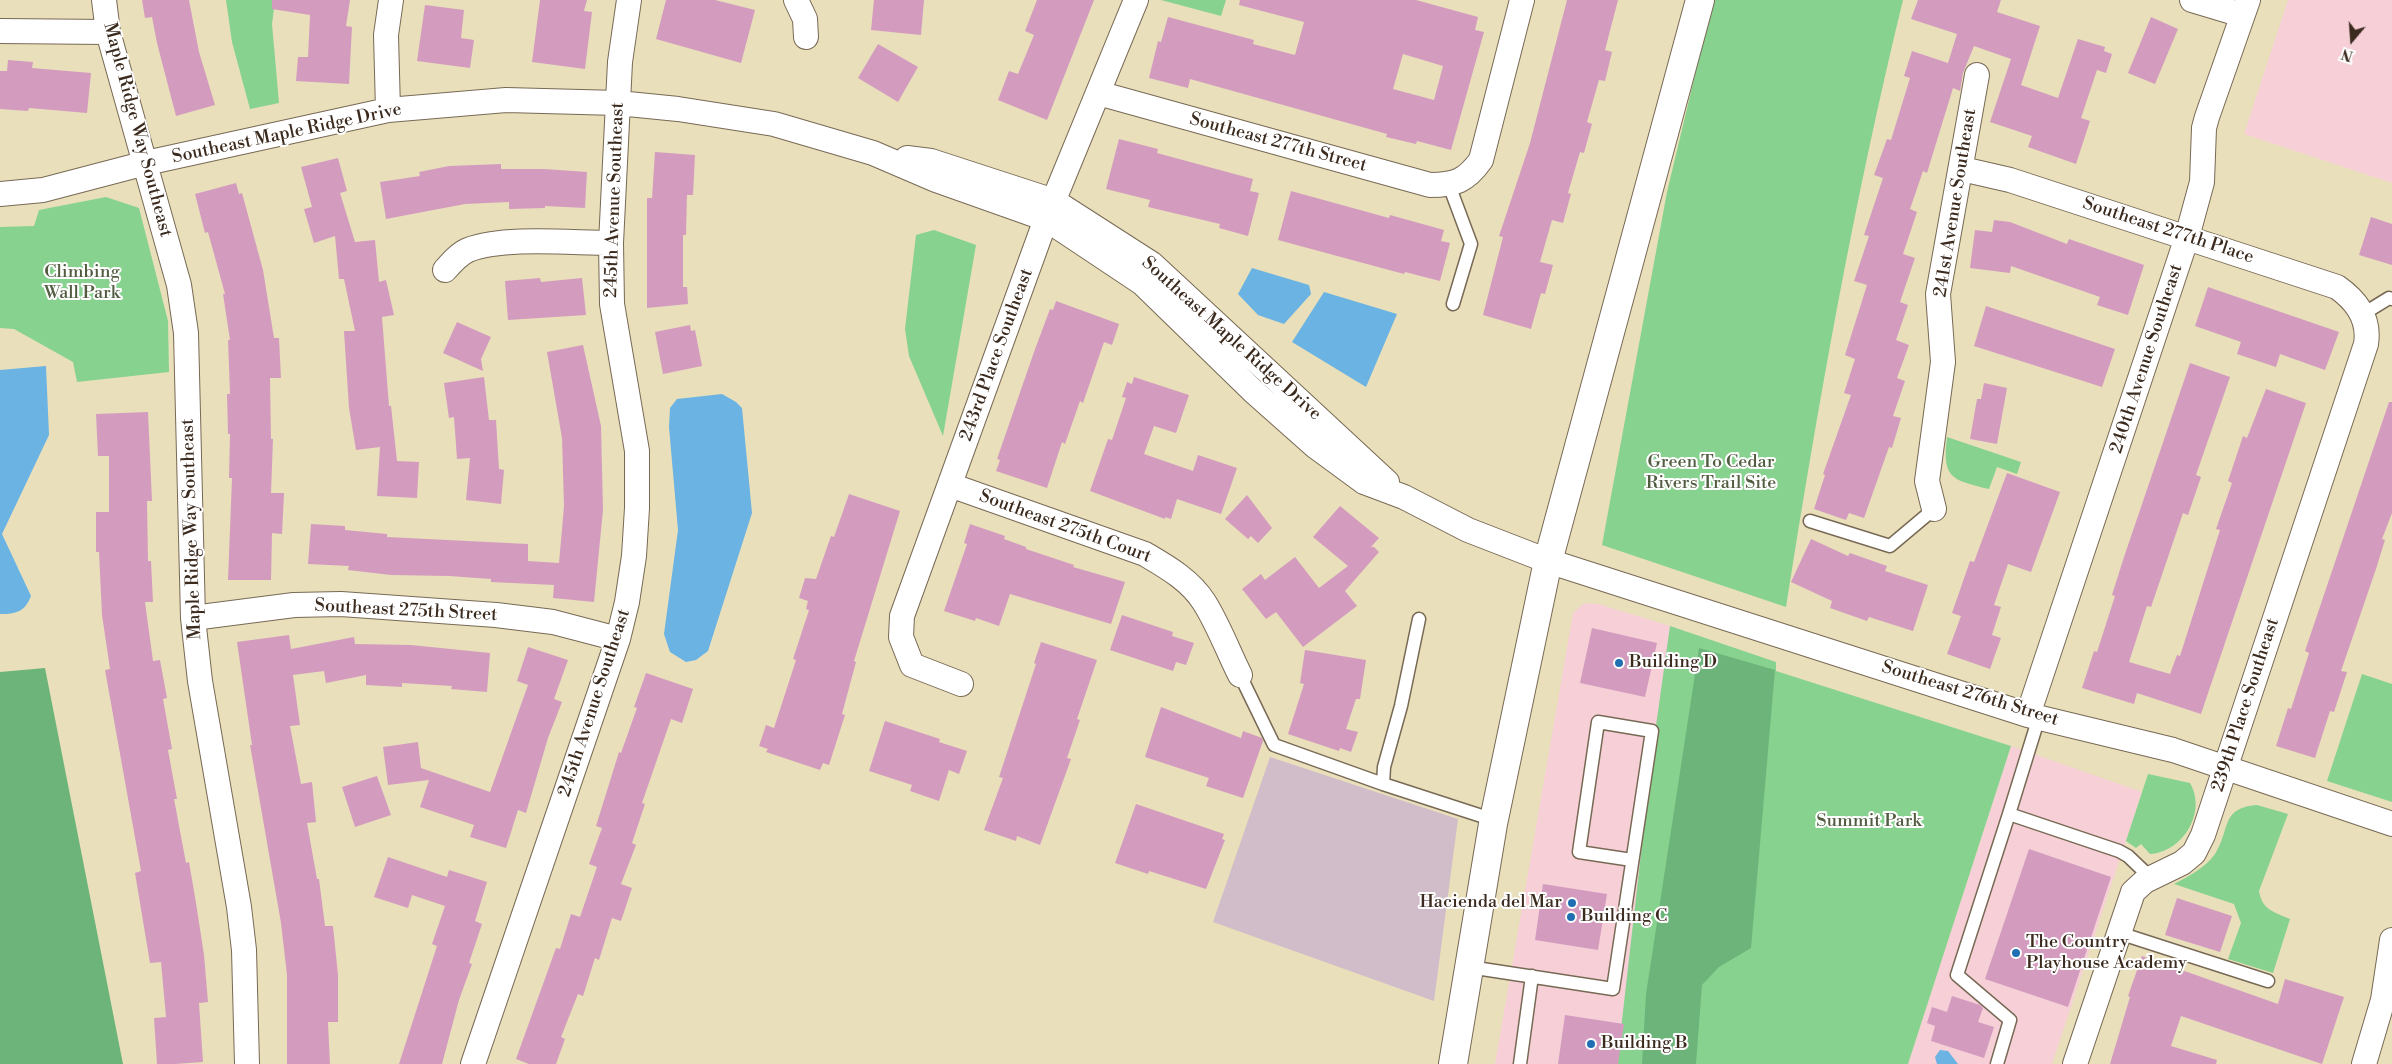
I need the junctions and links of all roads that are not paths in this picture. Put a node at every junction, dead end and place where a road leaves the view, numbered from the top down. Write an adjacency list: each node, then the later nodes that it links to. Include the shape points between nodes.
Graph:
1 (104, 0): 11 (street, Maple Ridge Way Southeast)
2 (391, 0): 16 (street, via 386,35)
3 (629, 0): 15 (street, 245th Avenue Southeast)
4 (796, 0): 12 (street, via 805,19)
5 (1136, 0): 14 (street, 243rd Place Southeast)
6 (1522, 0): 19 (street, via 1481,160 1472,172)
7 (1700, 0): 31 (main road)
8 (2192, 0): 9 (street)
9 (2245, 8): 22 (street, 240th Avenue Southeast, via 2206,117 2202,182)
10 (0, 31): 11 (street)
11 (108, 32): 17 (street, Maple Ridge Way Southeast)
12 (806, 37)
13 (1977, 75): 18 (street, 241st Avenue Southeast)
14 (1098, 93): 19 (street, Southeast 277th Street, via 1430,185); 21 (street, 243rd Place Southeast)
15 (618, 103): 16 (street, Southeast Maple Ridge Drive, via 506,100); 21 (street, Southeast Maple Ridge Drive, via 774,124 873,153 936,180); 23 (street, 245th Avenue Southeast)
16 (388, 110): 17 (street, Southeast Maple Ridge Drive)
17 (146, 163): 20 (street, Southeast Maple Ridge Drive, via 43,190); 32 (street, Maple Ridge Way Southeast, via 179,285 186,333)
18 (1962, 169): 22 (street, Southeast 277th Place, via 2010,180); 29 (street, 241st Avenue Southeast, via 1938,294 1943,362 1927,481)
19 (1454, 183): 26 (lane, via 1471,244)
20 (0, 194)
21 (1050, 210): 28 (street, 243rd Place Southeast); 31 (street, Southeast Maple Ridge Drive, via 1142,283 1253,391 1315,446 1364,482 1404,497 1468,530)
22 (2187, 237): 27 (street, Southeast 277th Place, via 2338,288 2357,303); 37 (street, 240th Avenue Southeast)
23 (611, 244): 24 (street, via 522,242 495,245 468,250 454,258); 34 (street, 245th Avenue Southeast, via 612,304 637,451 634,556)
24 (445, 270)
25 (2392, 299): 27 (lane)
26 (1453, 304)
27 (2363, 314): 38 (street, 239th Place Southeast, via 2368,335 2366,344)
28 (950, 485): 35 (street, Southeast 275th Court, via 1136,551 1171,570 1185,580 1204,602); 36 (street, 243rd Place Southeast, via 902,616 902,637 912,665)
29 (1934, 509): 30 (lane, via 1890,546)
30 (1810, 521)
31 (1548, 561): 37 (street, Southeast 276th Street); 41 (main road)
32 (193, 618): 34 (street, Southeast 275th Street, via 294,605 341,604 553,622); 50 (street, Maple Ridge Way Southeast, via 200,681 239,907 244,950)
33 (1419, 619): 39 (lane, via 1401,706 1384,767)
34 (618, 639): 51 (street, 245th Avenue Southeast)
35 (1240, 675): 39 (lane, via 1274,745)
36 (961, 684)
37 (2034, 716): 38 (street, Southeast 276th Street, via 2173,750); 40 (lane)
38 (2225, 768): 42 (street, Southeast 276th Street); 44 (street, 239th Place Southeast, via 2194,853 2182,863)
39 (1383, 784): 41 (lane)
40 (2009, 814): 44 (lane, via 2119,850); 54 (lane, via 1957,975 2010,1020)
41 (1494, 820): 47 (main road)
42 (2392, 824)
43 (1632, 860): 43 (lane, via 1652,731 1598,722 1579,852); 48 (lane, via 1613,988)
44 (2151, 878): 45 (street, 239th Place Southeast, via 2134,892)
45 (2119, 933): 49 (lane); 55 (street, 239th Place Southeast)
46 (2391, 947): 56 (street, via 2383,1000)
47 (1469, 967): 48 (lane); 52 (main road)
48 (1532, 976): 53 (lane)
49 (2268, 981)
50 (247, 1064)
51 (473, 1064)
52 (1453, 1064)
53 (1520, 1064)
54 (1996, 1064)
55 (2075, 1064)
56 (2364, 1064)

